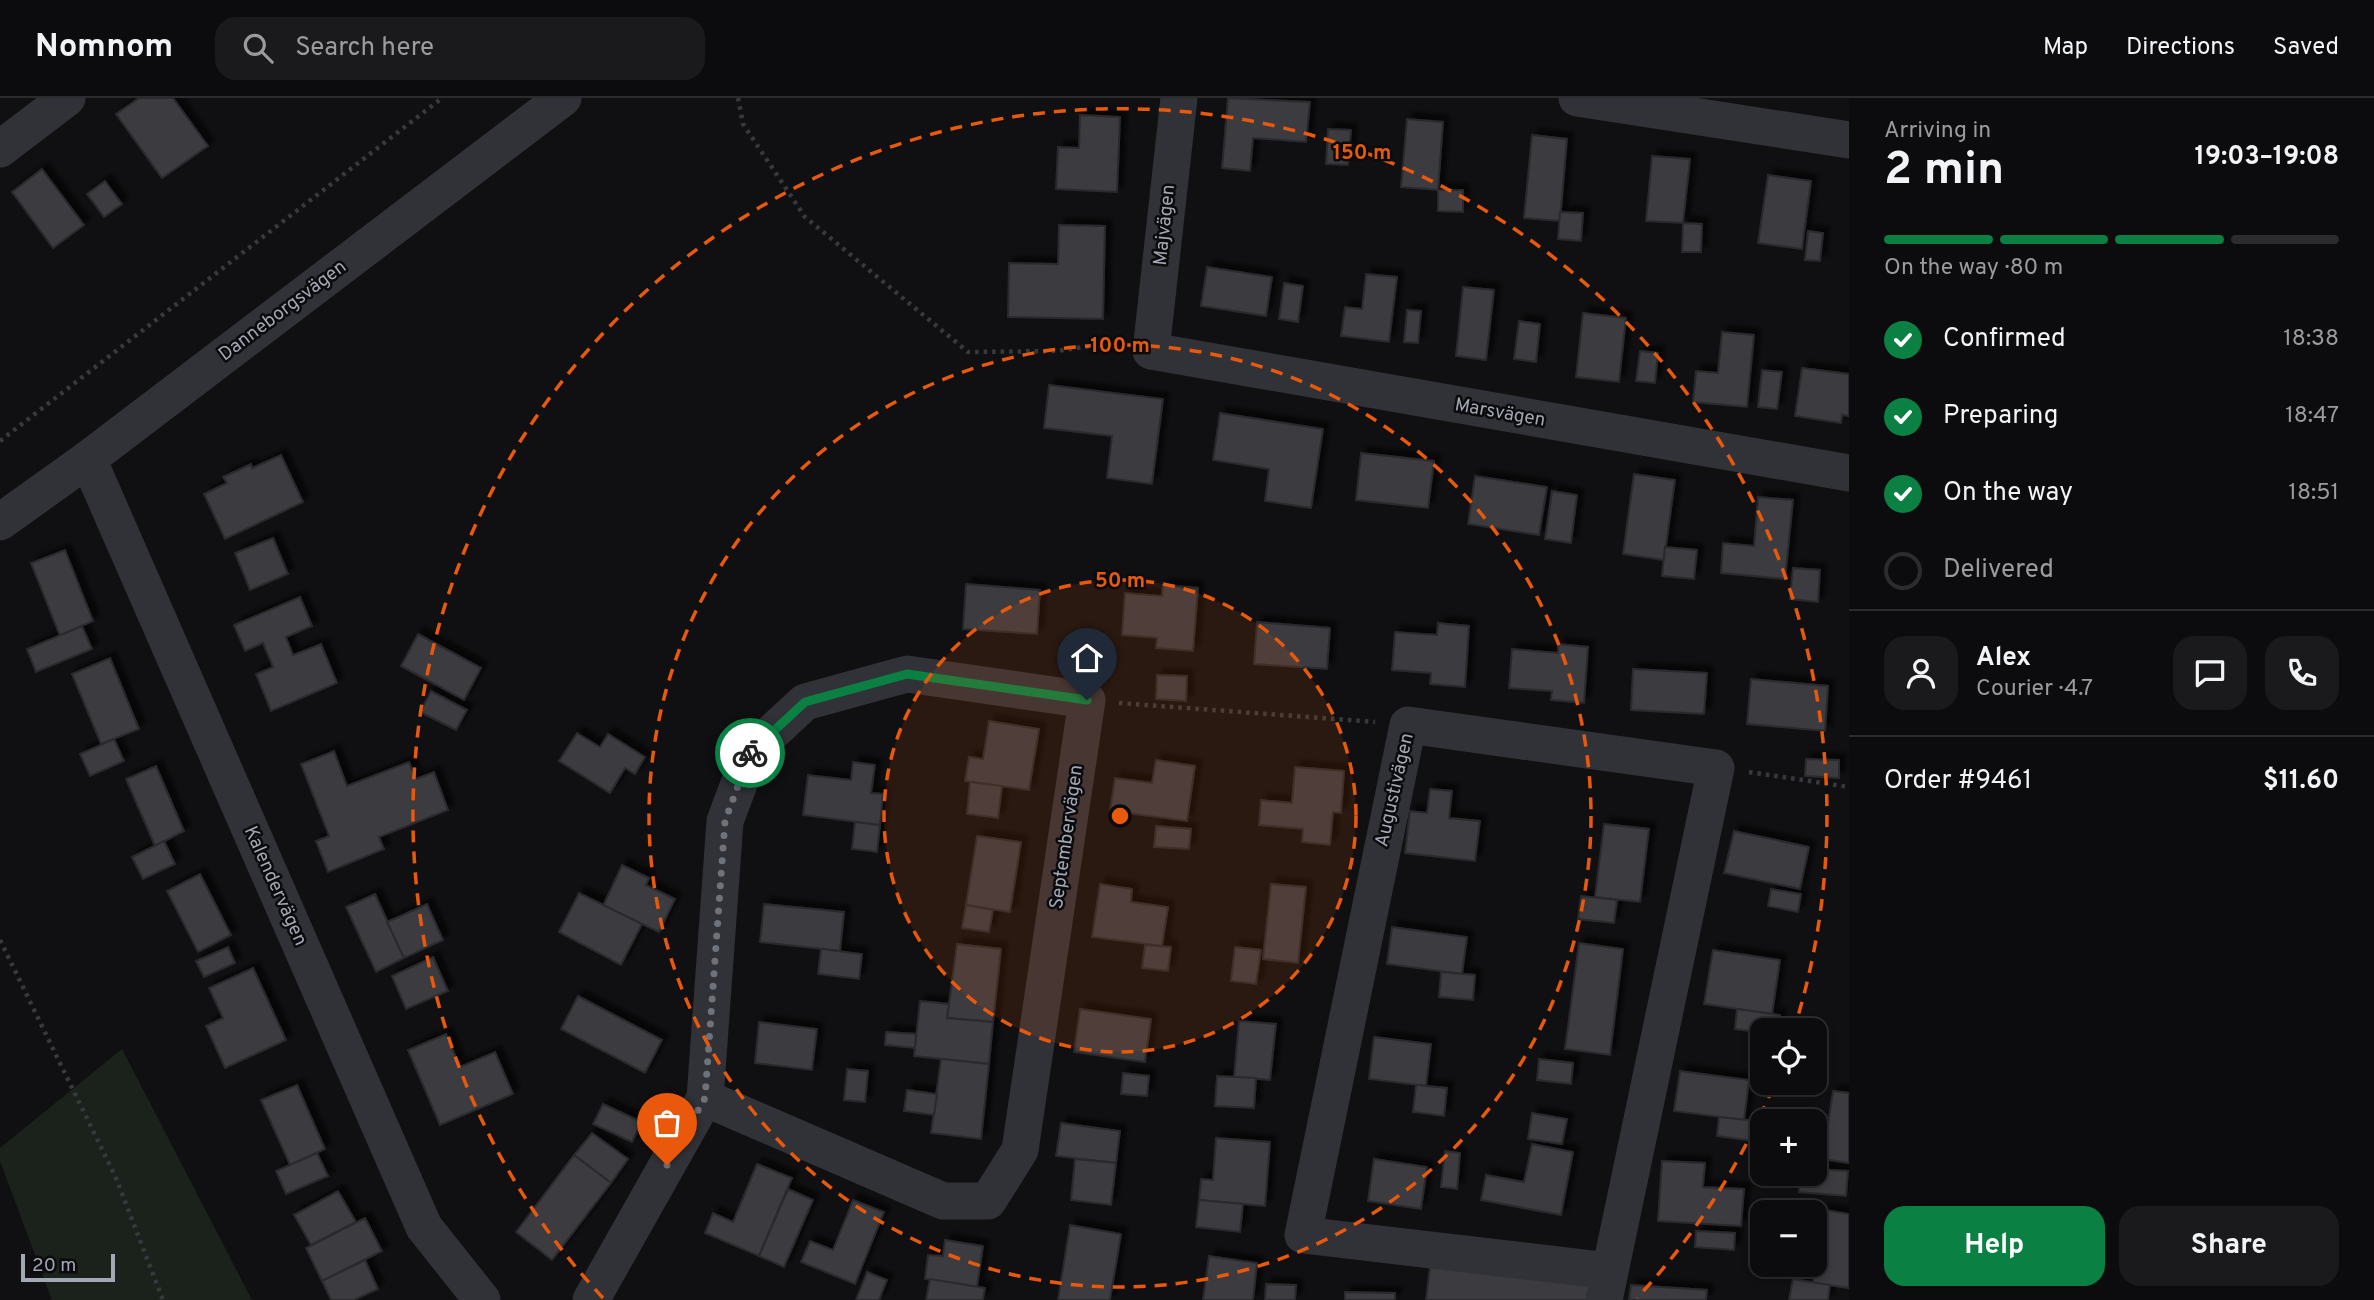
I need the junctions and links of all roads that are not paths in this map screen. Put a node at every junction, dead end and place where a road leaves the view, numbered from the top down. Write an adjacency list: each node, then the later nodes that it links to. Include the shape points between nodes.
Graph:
1 (67, 98): 6 (street)
2 (564, 98): 8 (street, Danneborgsvägen)
3 (1179, 98): 7 (street, Majvägen)
4 (1577, 98): 5 (street)
5 (1849, 140)
6 (0, 149)
7 (1151, 351): 9 (street, Marsvägen)
8 (88, 459): 10 (street, Danneborgsvägen); 13 (street, Kalendervägen, via 424,1227)
9 (1849, 472)
10 (0, 522)
11 (705, 1098): 11 (street, Septembervägen, via 943,1201 988,1201 1020,1150 1087,700 907,674 805,702 751,752 725,821); 14 (street)
12 (1607, 1285): 12 (street, Augustivägen, via 1716,768 1408,724 1303,1235)
13 (482, 1300)
14 (591, 1300)

